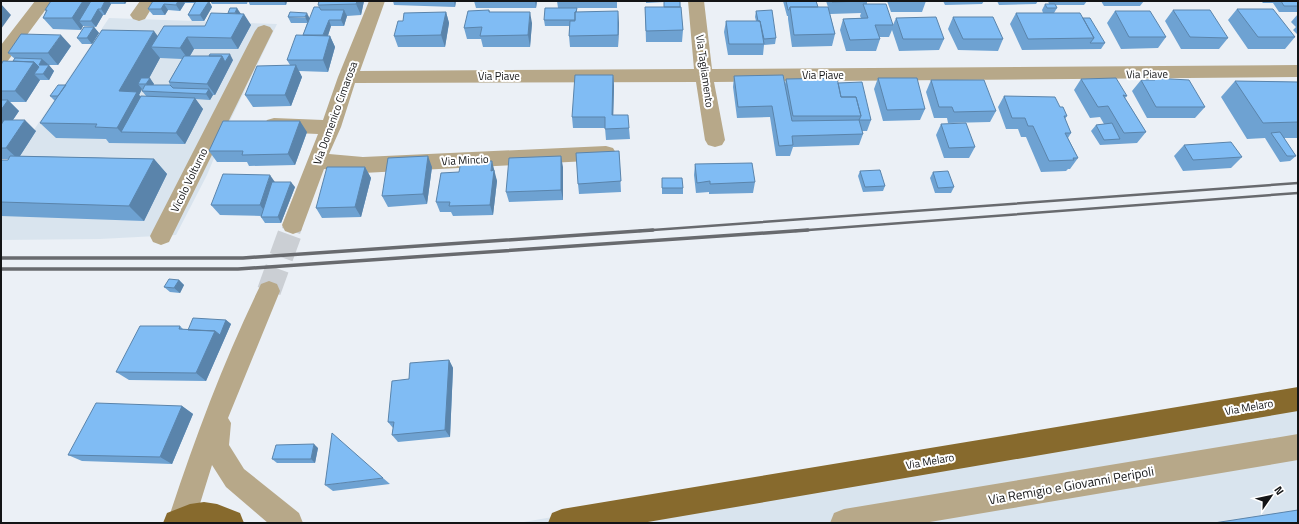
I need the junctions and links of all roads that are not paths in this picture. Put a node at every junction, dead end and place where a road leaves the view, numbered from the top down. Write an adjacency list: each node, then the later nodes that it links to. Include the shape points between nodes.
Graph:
1 (44, 1): 7 (street)
2 (148, 1): 5 (street)
3 (377, 1): 10 (street, Via Domenico Cimarosa)
4 (696, 1): 9 (street, Via Tagliamento)
5 (139, 15)
6 (264, 31): 11 (street, Vicolo Volturno)
7 (1, 58)
8 (1298, 71): 9 (street, Via Piave)
9 (704, 75): 10 (street, Via Piave); 13 (street, Via Tagliamento)
10 (347, 77): 12 (street, Via Domenico Cimarosa)
11 (217, 124): 12 (street); 17 (street, Vicolo Volturno)
12 (331, 127): 15 (street, Via Domenico Cimarosa)
13 (715, 140)
14 (613, 153): 15 (street, Via Mincio, via 363,165)
15 (317, 161): 16 (street, Via Domenico Cimarosa)
16 (293, 225)
17 (161, 236)
18 (269, 291): 20 (street)
19 (1298, 399): 25 (main road, Via Melaro)
20 (218, 412): 22 (street); 24 (street, via 216,448 235,478)
21 (1298, 447): 26 (street, Via Remigio e Giovanni Peripoli)
22 (180, 522): 23 (main road, via 201,516 218,517)
23 (230, 523)
24 (289, 523)
25 (562, 523)
26 (844, 523)

